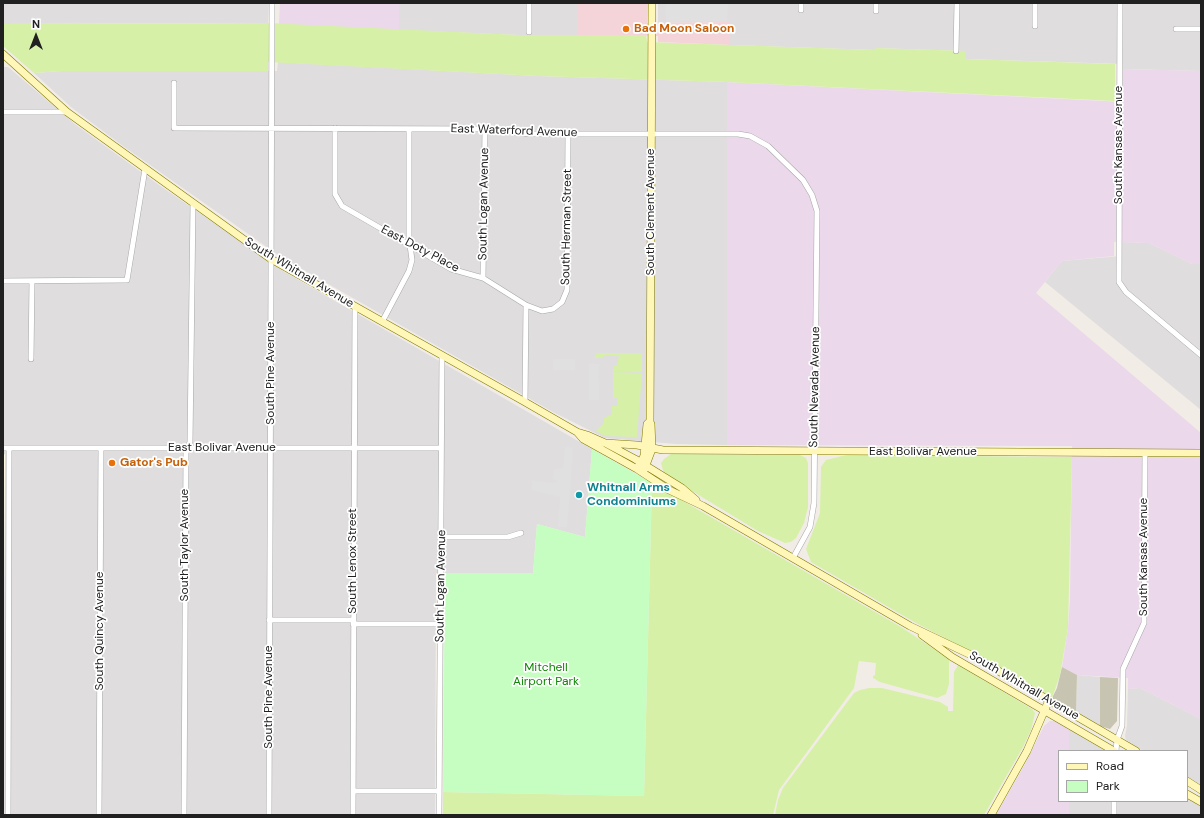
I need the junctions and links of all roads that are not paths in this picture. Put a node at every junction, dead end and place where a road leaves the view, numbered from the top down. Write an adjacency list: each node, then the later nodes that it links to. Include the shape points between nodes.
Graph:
1 (272, 3): 20 (street, South Pine Avenue)
2 (529, 3): 14 (street)
3 (652, 3): 24 (street, South Clement Avenue)
4 (801, 3): 9 (street)
5 (876, 3): 10 (street)
6 (956, 3): 15 (street)
7 (1035, 3): 11 (street)
8 (1120, 3): 37 (street, South Kansas Avenue, via 1118,277 1121,286)
9 (801, 10)
10 (876, 10)
11 (1035, 26)
12 (1176, 29): 13 (street)
13 (1201, 29)
14 (529, 32)
15 (956, 51)
16 (3, 54): 19 (street, South Whitnall Avenue)
17 (174, 83): 20 (street, East Waterford Avenue, via 174,128)
18 (3, 112): 19 (street)
19 (67, 112): 26 (street, South Whitnall Avenue)
20 (272, 128): 21 (street, East Waterford Avenue); 30 (street, South Pine Avenue)
21 (335, 128): 22 (street, East Waterford Avenue); 29 (street, East Doty Place, via 338,200 342,206)
22 (409, 129): 23 (street, East Waterford Avenue); 29 (street)
23 (485, 129): 25 (street, East Waterford Avenue, via 520,134); 31 (street, South Logan Avenue)
24 (651, 133): 25 (street, East Waterford Avenue); 28 (street, East Waterford Avenue, via 738,134 760,140 802,180 812,195); 49 (street, South Clement Avenue, via 650,422 647,424)
25 (568, 134): 34 (street, South Herman Street, via 567,290 562,302 554,309 542,311)
26 (145, 169): 27 (street, South Whitnall Avenue); 33 (street, via 127,280)
27 (193, 204): 30 (street, South Whitnall Avenue); 45 (street, South Taylor Avenue)
28 (817, 211): 50 (street, South Nevada Avenue)
29 (410, 245): 31 (street, East Doty Place, via 452,269); 36 (street, via 413,254 409,271)
30 (271, 259): 35 (street, South Whitnall Avenue); 46 (street, South Pine Avenue)
31 (483, 278): 34 (street, East Doty Place)
32 (3, 281): 33 (street)
33 (32, 281): 39 (street)
34 (526, 305): 40 (street)
35 (355, 306): 36 (street, South Whitnall Avenue); 47 (street, South Lenox Street)
36 (382, 322): 38 (street, South Whitnall Avenue)
37 (1201, 355)
38 (442, 356): 40 (street, South Whitnall Avenue); 48 (street, South Logan Avenue)
39 (32, 359)
40 (525, 402): 41 (street, South Whitnall Avenue)
41 (576, 432): 42 (street, South Whitnall Avenue); 54 (street, South Whitnall Avenue, via 583,439)
42 (605, 443): 49 (street, East Bolivar Avenue); 53 (street, South Whitnall Avenue)
43 (6, 448): 44 (street, East Bolivar Avenue); 76 (street)
44 (101, 448): 45 (street, East Bolivar Avenue); 77 (street, South Quincy Avenue)
45 (188, 448): 46 (street, East Bolivar Avenue); 78 (street, South Taylor Avenue)
46 (270, 448): 47 (street, East Bolivar Avenue); 59 (street, South Pine Avenue)
47 (354, 448): 48 (street, East Bolivar Avenue); 60 (street, South Lenox Street)
48 (441, 448): 57 (street, South Logan Avenue)
49 (649, 448): 50 (street, East Bolivar Avenue); 53 (street, South Clement Avenue)
50 (815, 451): 51 (street, East Bolivar Avenue); 58 (street, South Nevada Avenue, via 813,516 810,527)
51 (1145, 453): 52 (street, East Bolivar Avenue); 65 (street, South Kansas Avenue, via 1144,623 1124,669 1122,726)
52 (1201, 453)
53 (644, 464): 54 (street, South Clement Avenue); 55 (street, South Whitnall Avenue, via 682,488)
54 (640, 471): 55 (street, South Whitnall Avenue, via 669,490)
55 (703, 506): 58 (street, South Whitnall Avenue)
56 (521, 533): 57 (street, via 508,537)
57 (441, 537): 61 (street, South Logan Avenue)
58 (793, 558): 62 (street, South Whitnall Avenue)
59 (269, 620): 60 (street); 79 (street, South Pine Avenue)
60 (353, 622): 61 (street); 71 (street, South Lenox Street)
61 (440, 624): 72 (street, South Logan Avenue)
62 (910, 626): 63 (street, South Whitnall Avenue, via 970,654); 64 (street, South Whitnall Avenue, via 952,657)
63 (1049, 700): 64 (street); 65 (street, South Whitnall Avenue)
64 (1045, 711): 66 (street, South Whitnall Avenue); 82 (street)
65 (1117, 740): 67 (street, South Kansas Avenue); 68 (street, South Whitnall Avenue)
66 (1113, 750)
67 (1115, 750)
68 (1134, 750)
69 (1188, 782): 70 (street)
70 (1201, 790)
71 (353, 791): 72 (street); 80 (street, South Lenox Street)
72 (439, 791): 81 (street, South Logan Avenue)
73 (1188, 795): 75 (street)
74 (1114, 802): 83 (street)
75 (1201, 802)
76 (8, 815)
77 (99, 815)
78 (184, 815)
79 (269, 815)
80 (353, 815)
81 (439, 815)
82 (991, 815)
83 (1114, 815)

